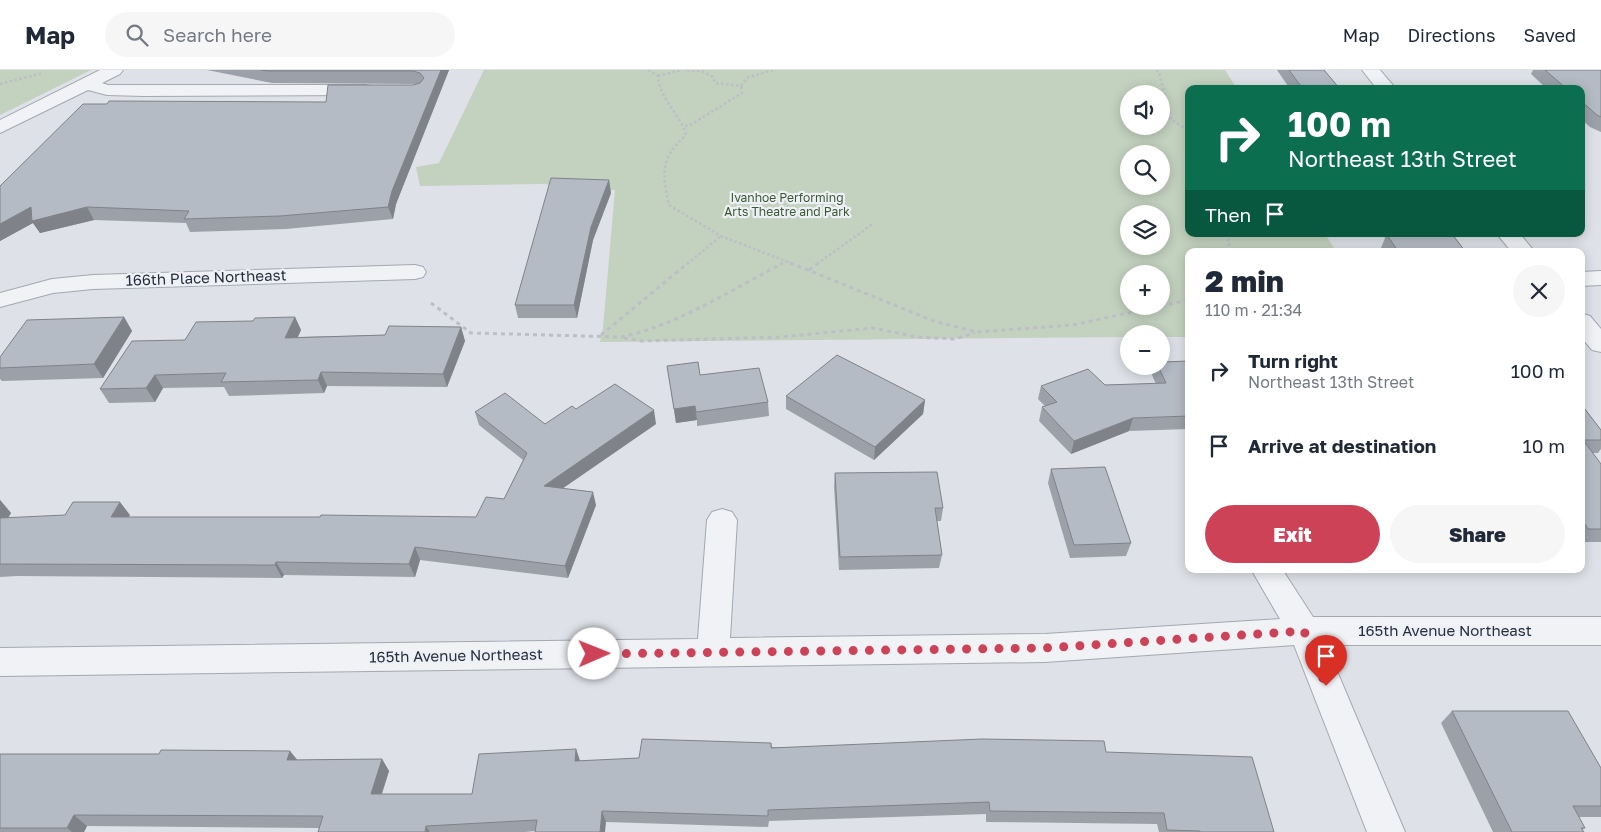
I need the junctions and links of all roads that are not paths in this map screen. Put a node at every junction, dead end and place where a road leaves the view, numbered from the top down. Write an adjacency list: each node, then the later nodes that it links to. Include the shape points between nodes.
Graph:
1 (114, 70): 3 (street)
2 (1371, 70): 4 (street)
3 (87, 84): 5 (street, via 107,90 144,91); 7 (street)
4 (1384, 85)
5 (378, 90)
6 (0, 112): 7 (street)
7 (24, 115): 8 (street)
8 (0, 127)
9 (1511, 237): 10 (street)
10 (1520, 248)
11 (415, 272): 14 (street, 166th Place Northeast, via 94,282 52,286)
12 (1601, 278): 13 (street)
13 (1585, 279)
14 (0, 300)
15 (1585, 326): 16 (street)
16 (1601, 344)
17 (722, 520): 21 (street)
18 (1268, 573): 19 (street)
19 (1304, 631): 20 (street, 165th Avenue Northeast); 21 (street, 165th Avenue Northeast, via 1045,648); 23 (street)
20 (1601, 631)
21 (713, 652): 22 (street, 165th Avenue Northeast)
22 (0, 662)
23 (1386, 832)

